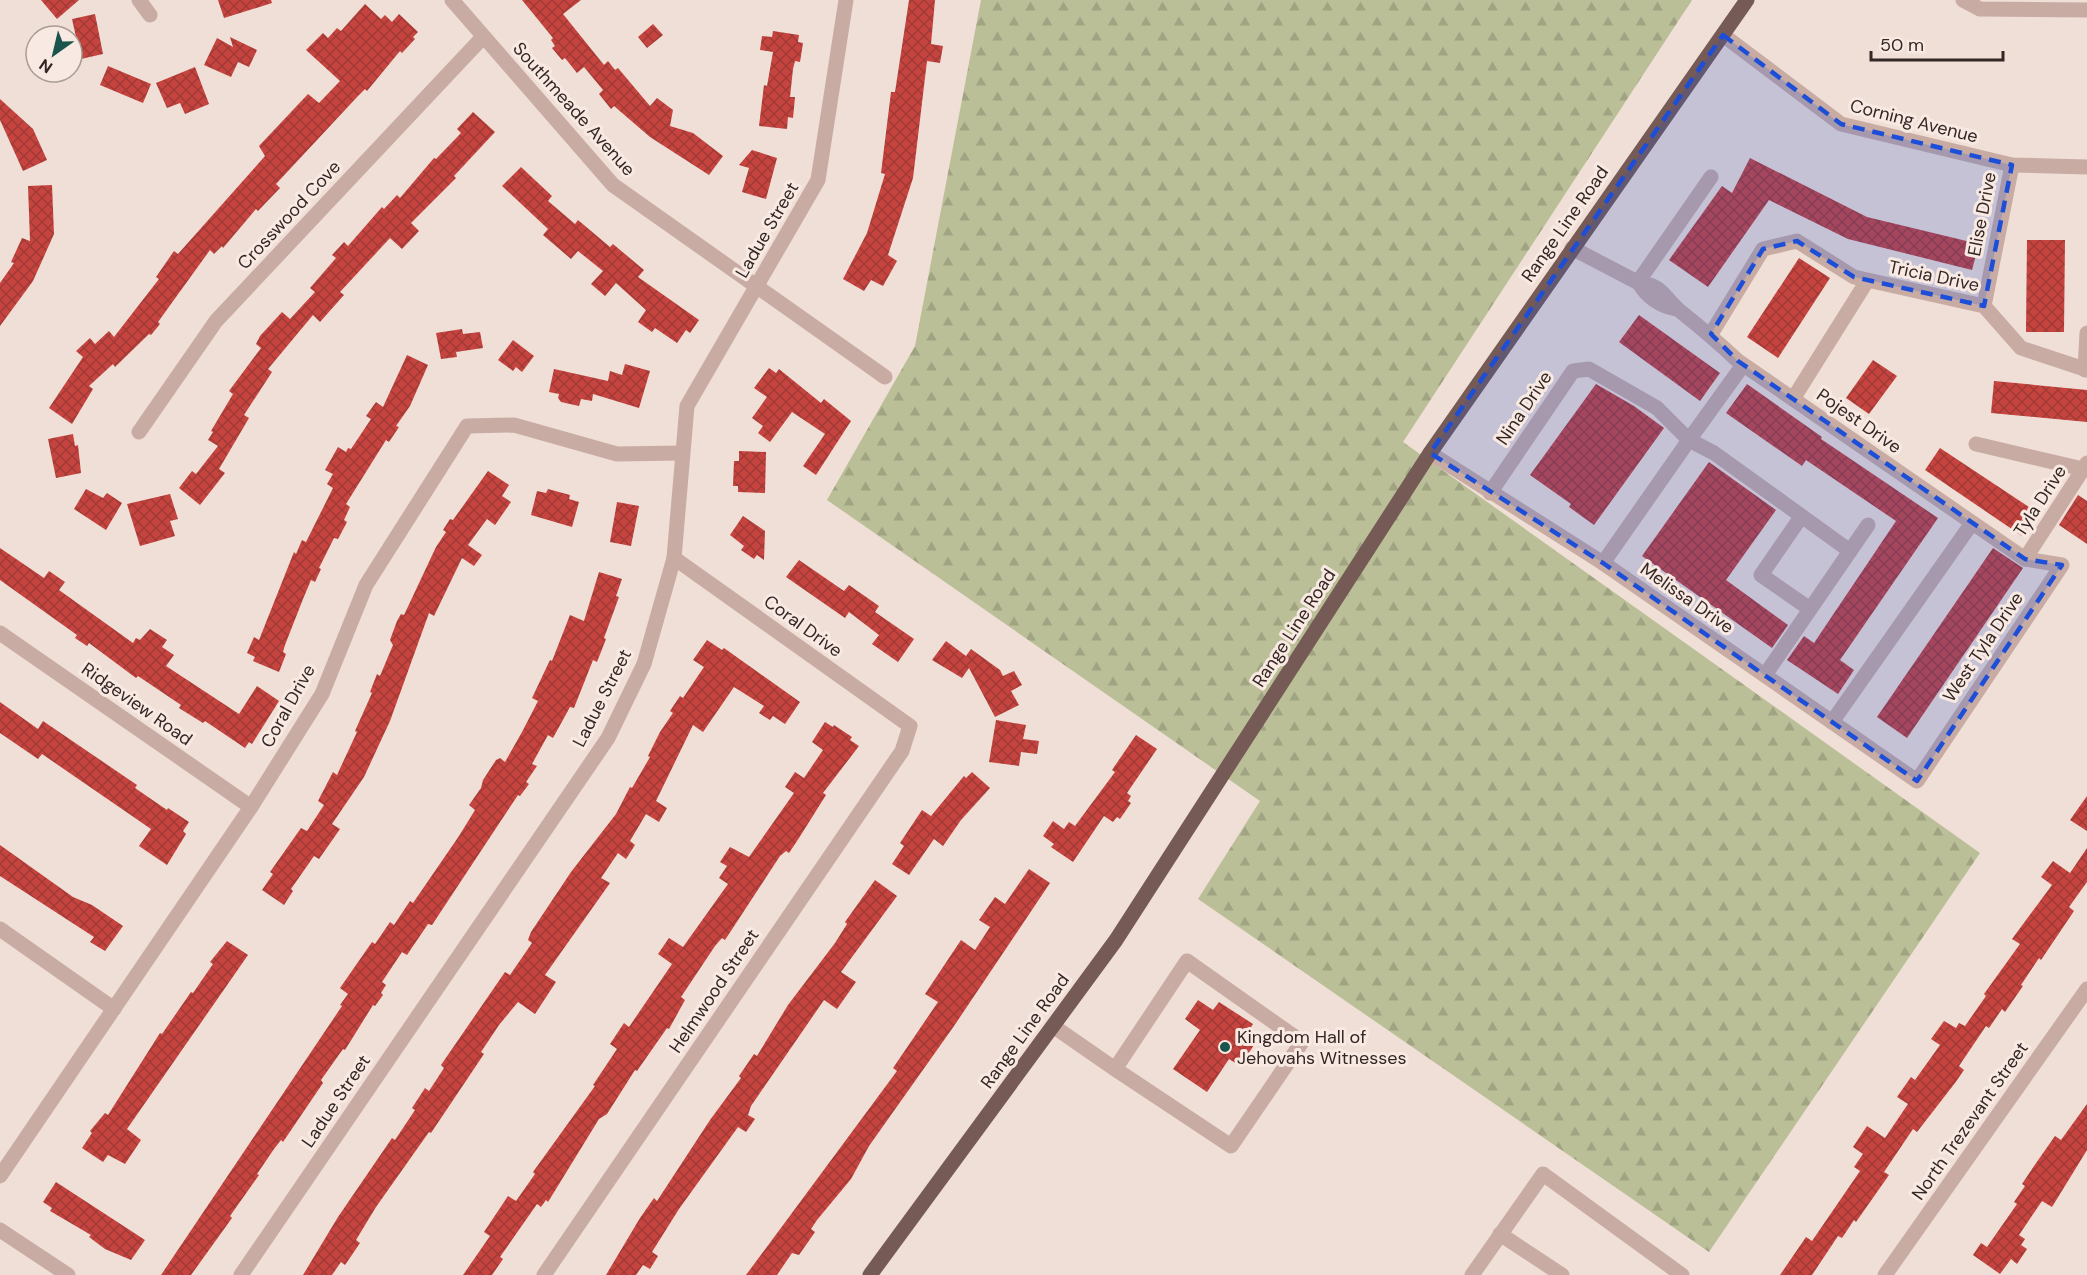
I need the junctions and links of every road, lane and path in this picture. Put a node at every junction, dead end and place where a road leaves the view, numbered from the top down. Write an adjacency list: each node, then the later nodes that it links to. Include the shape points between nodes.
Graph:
1 (139, 0): 8 (street)
2 (452, 0): 10 (street, Southmeade Avenue)
3 (846, 0): 17 (street, Ladue Street, via 818,180)
4 (1747, 0): 9 (main road, Range Line Road)
5 (1963, 0): 6 (street, via 1980,9)
6 (2017, 5): 7 (street)
7 (2087, 10)
8 (150, 15)
9 (1723, 35): 11 (street, Corning Avenue, via 1841,124); 14 (main road, Range Line Road)
10 (483, 37): 17 (street, Southmeade Avenue, via 613,185); 25 (street, Crosswood Cove, via 216,321)
11 (2012, 165): 12 (street, Corning Avenue); 18 (street, Elise Drive)
12 (2087, 167)
13 (1711, 177): 15 (street)
14 (1572, 248): 15 (street, Pojest Drive); 29 (main road, Range Line Road)
15 (1638, 282): 20 (street, Pojest Drive, via 1649,283 1670,297 1677,309)
16 (1868, 282): 18 (street, Tricia Drive); 20 (street, Tricia Drive, via 1854,278 1797,241 1763,249); 24 (street)
17 (757, 285): 23 (street, Southmeade Avenue); 28 (street, Ladue Street, via 687,406)
18 (1984, 306): 22 (street, Tricia Drive, via 2021,348)
19 (2087, 333): 22 (street)
20 (1711, 334): 21 (street, Pojest Drive)
21 (1743, 365): 24 (street, Pojest Drive); 26 (street)
22 (2086, 370)
23 (885, 376)
24 (1793, 399): 33 (street, Pojest Drive)
25 (139, 432)
26 (1689, 440): 31 (street, Nina Drive, via 1657,408 1589,369 1573,371); 32 (street, Nina Drive, via 1714,453); 38 (street)
27 (1976, 444): 30 (street)
28 (682, 453): 36 (street, Ladue Street); 45 (street, Coral Drive, via 617,454 514,425 467,426 366,585 322,694)
29 (1430, 453): 31 (street, Melissa Drive); 49 (main road, Range Line Road, via 1116,940)
30 (2086, 467): 37 (street, Tyla Drive)
31 (1490, 493): 38 (street, Melissa Drive)
32 (1801, 517): 35 (street, Nina Drive); 39 (street, via 1761,575)
33 (1972, 523): 37 (street, Pojest Drive); 42 (street)
34 (1868, 525): 35 (street)
35 (1850, 551): 39 (street)
36 (674, 558): 43 (street, Coral Drive); 55 (street, Ladue Street, via 644,664 608,738)
37 (2025, 559): 44 (street, West Tyla Drive, via 2061,565)
38 (1603, 563): 41 (street, Melissa Drive)
39 (1810, 609): 41 (street)
40 (0, 633): 45 (street, Ridgeview Road)
41 (1765, 675): 42 (street, Melissa Drive)
42 (1832, 722): 44 (street, Melissa Drive)
43 (910, 726): 56 (street, Helmwood Street, via 902,751)
44 (1917, 781)
45 (251, 807): 48 (street, Coral Drive)
46 (0, 929): 48 (street)
47 (2087, 989): 61 (street, North Trezevant Street)
48 (114, 1009): 51 (street, Coral Drive)
49 (1053, 1026): 50 (street); 57 (main road, Range Line Road)
50 (1115, 1069): 50 (street, via 1231,1146 1302,1042 1187,961)
51 (0, 1176)
52 (0, 1230): 54 (street)
53 (1500, 1234): 58 (street); 59 (street); 60 (street, via 1543,1174)
54 (68, 1275)
55 (241, 1275)
56 (544, 1275)
57 (870, 1275)
58 (1472, 1275)
59 (1562, 1275)
60 (1682, 1275)
61 (1885, 1275)

